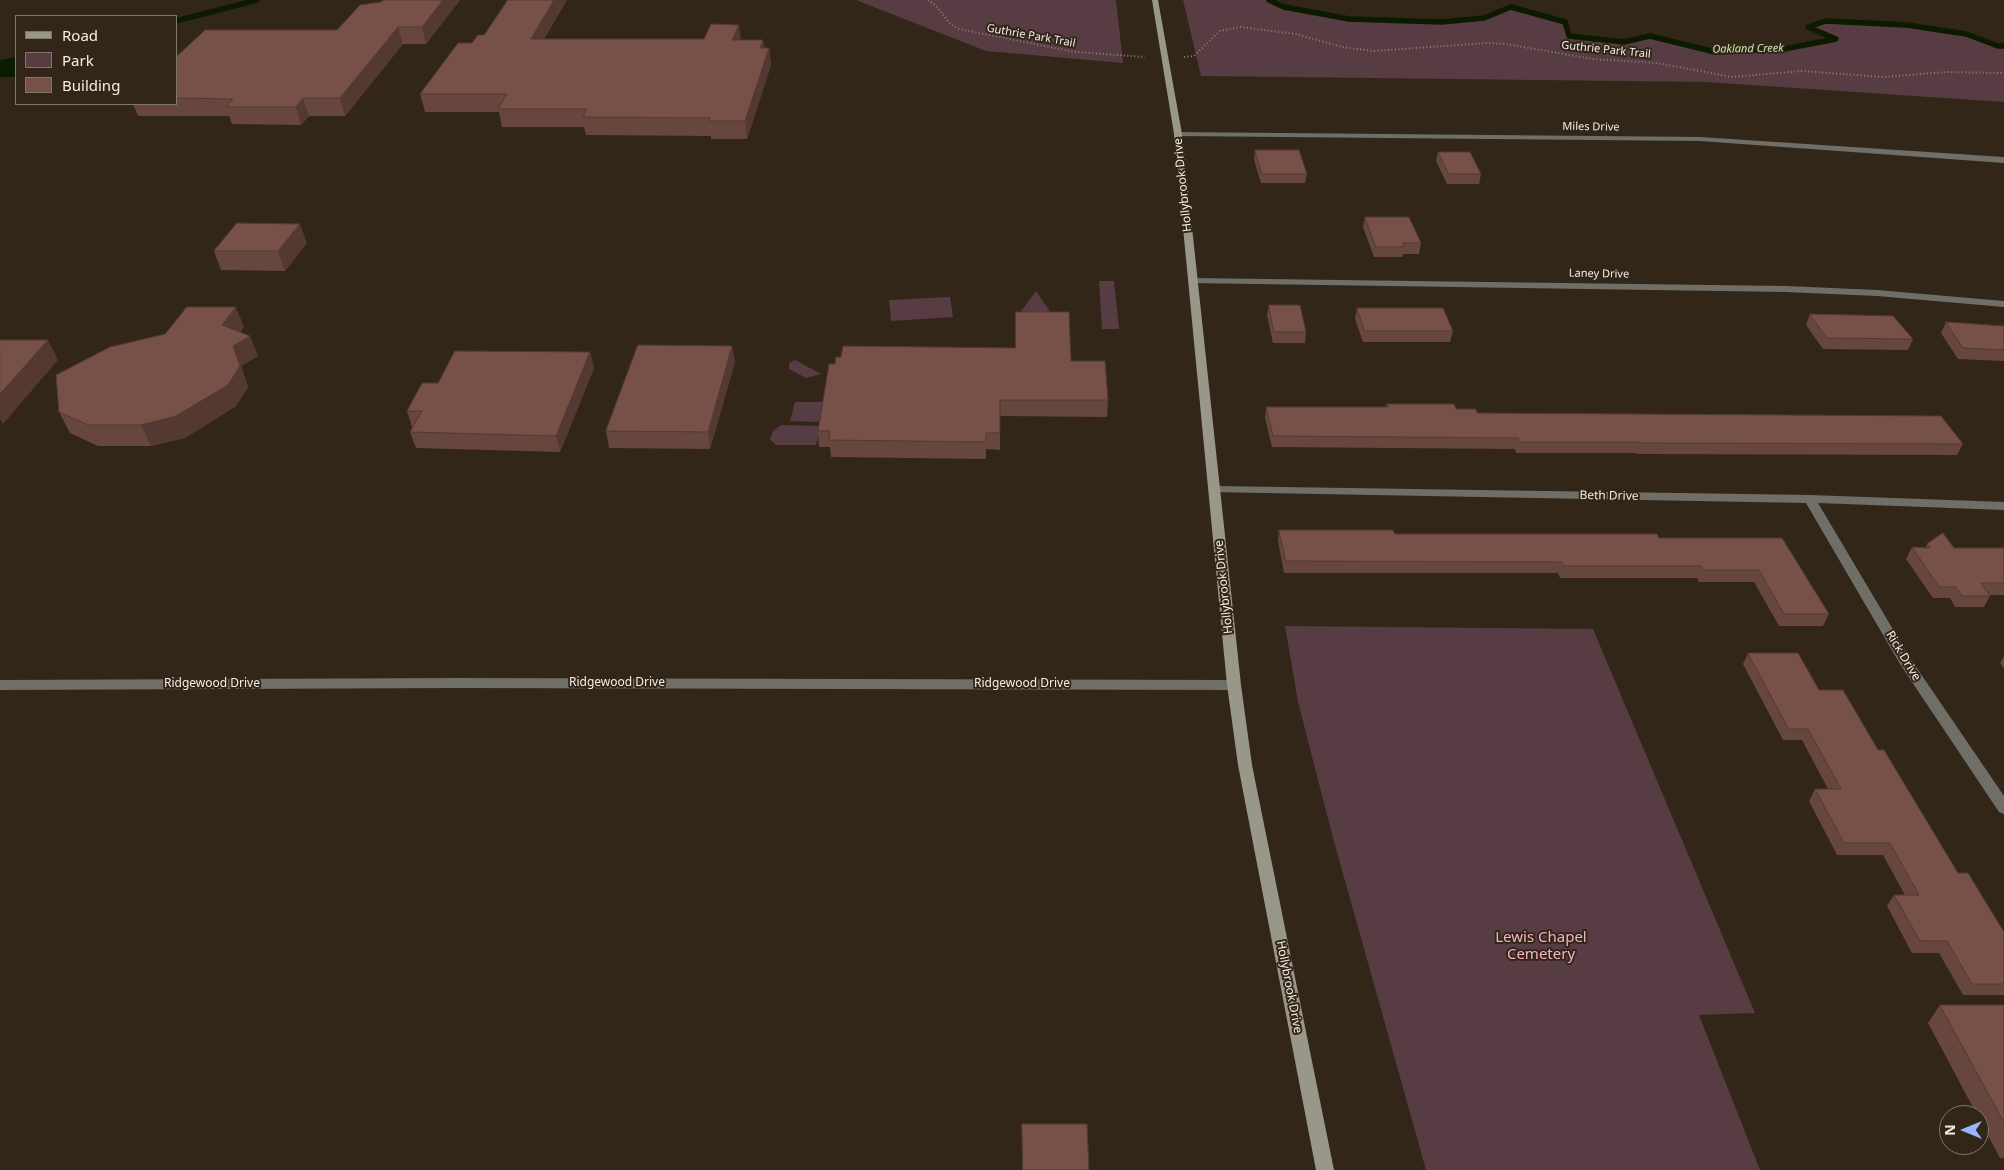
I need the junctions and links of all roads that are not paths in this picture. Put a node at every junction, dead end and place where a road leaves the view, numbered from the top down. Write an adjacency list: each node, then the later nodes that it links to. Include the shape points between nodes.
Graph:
1 (1155, 0): 2 (main road, Hollybrook Drive)
2 (1178, 134): 3 (street, Miles Drive, via 1700,139); 4 (main road, Hollybrook Drive)
3 (2004, 160)
4 (1192, 281): 5 (street, Laney Drive, via 1786,289); 6 (main road, Hollybrook Drive)
5 (2004, 304)
6 (1215, 490): 7 (street, Beth Drive); 10 (main road, Hollybrook Drive)
7 (1810, 498): 8 (street, Beth Drive); 11 (street, Rick Drive, via 1910,668)
8 (2004, 506)
9 (0, 685): 10 (street, Ridgewood Drive)
10 (1234, 685): 12 (main road, Hollybrook Drive, via 1245,764)
11 (2004, 808)
12 (1325, 1170)

